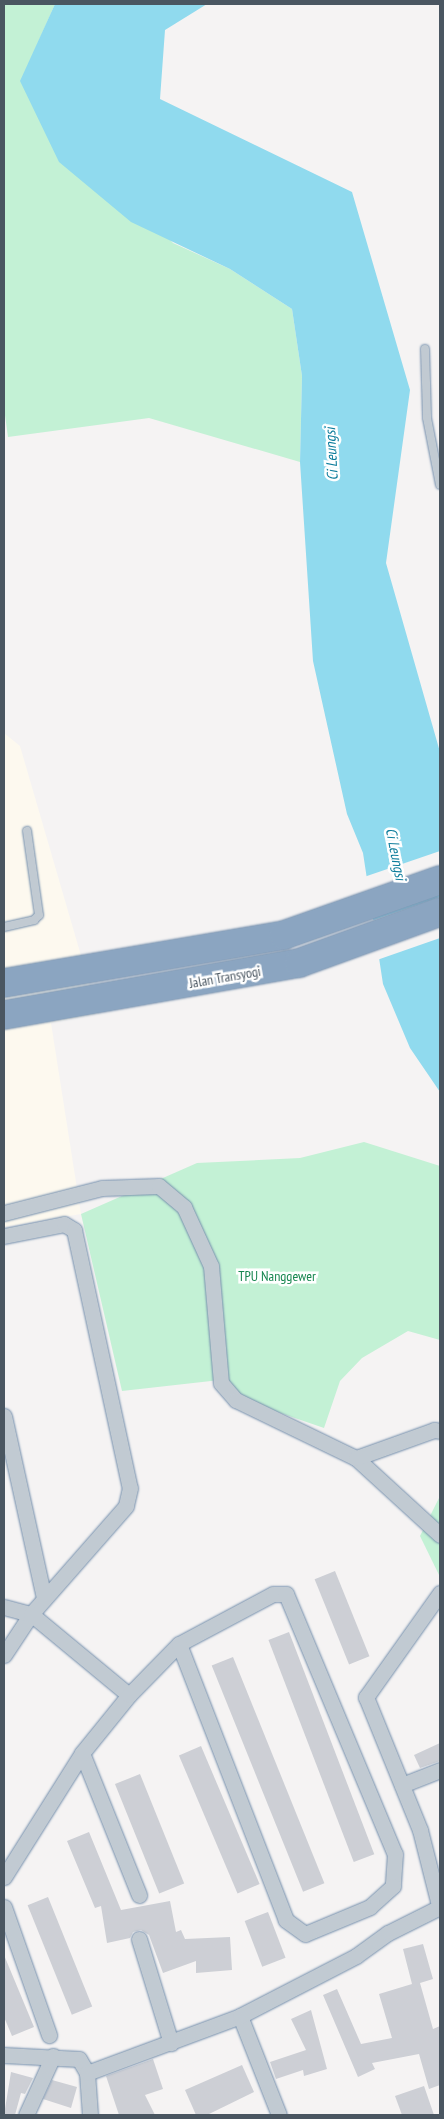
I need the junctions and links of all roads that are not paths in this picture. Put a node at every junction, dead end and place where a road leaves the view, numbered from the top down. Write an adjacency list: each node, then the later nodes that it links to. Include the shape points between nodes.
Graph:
1 (425, 349): 2 (lane, via 427,418)
2 (440, 485)
3 (27, 831): 6 (lane, via 39,915 34,920)
4 (440, 880): 7 (highway, via 348,915 262,940)
5 (440, 912): 8 (highway, Jalan Transyogi, via 352,945 261,971)
6 (4, 927)
7 (4, 982)
8 (4, 1016)
9 (4, 1213): 13 (street, via 102,1188 159,1186 184,1207 211,1266 221,1383 236,1400 338,1446)
10 (4, 1236): 16 (street, via 64,1224 74,1230 130,1488 126,1506)
11 (4, 1416): 16 (street)
12 (440, 1431): 13 (street, via 434,1430)
13 (356, 1458): 14 (street)
14 (440, 1534)
15 (440, 1593): 24 (street, via 366,1697)
16 (44, 1598): 18 (street)
17 (4, 1607): 18 (street)
18 (31, 1614): 20 (street); 21 (street)
19 (179, 1644): 19 (street, via 273,1594 286,1594 395,1854 393,1886 370,1907 306,1934 286,1920); 21 (street)
20 (4, 1655)
21 (129, 1695): 22 (street)
22 (82, 1753): 25 (street); 26 (street)
23 (440, 1770): 24 (street)
24 (402, 1785): 28 (street, via 420,1830)
25 (4, 1877)
26 (139, 1896)
27 (4, 1907): 31 (street)
28 (440, 1908): 30 (street, via 388,1933 356,1956)
29 (139, 1938): 32 (street)
30 (240, 2016): 32 (street); 38 (street)
31 (49, 2035)
32 (171, 2043): 35 (street)
33 (4, 2055): 34 (street)
34 (53, 2056): 35 (street, via 79,2059); 36 (street)
35 (87, 2073): 37 (street)
36 (26, 2115)
37 (90, 2115)
38 (279, 2115)

